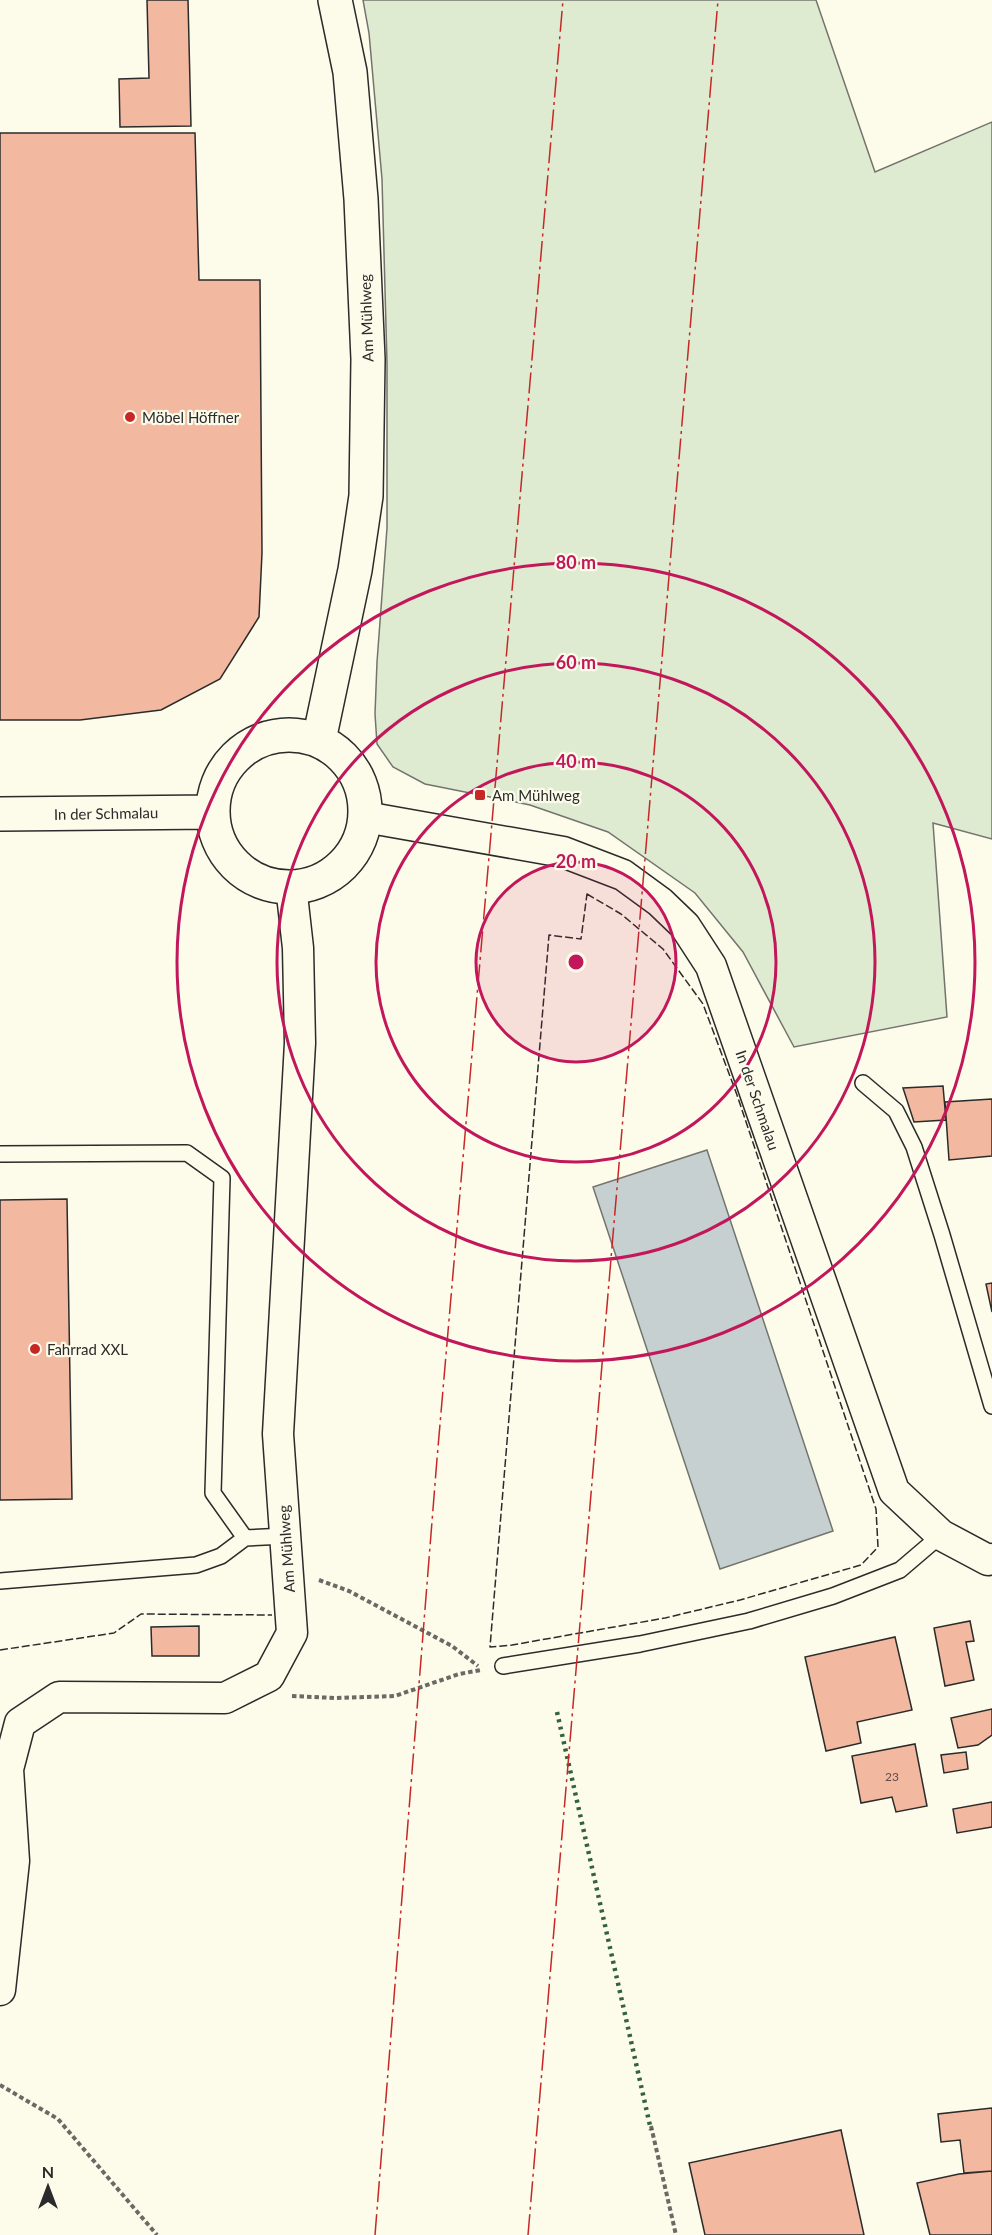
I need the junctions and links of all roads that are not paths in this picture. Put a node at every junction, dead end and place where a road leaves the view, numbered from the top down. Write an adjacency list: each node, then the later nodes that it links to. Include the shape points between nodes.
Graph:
1 (335, 0): 2 (main road, Am Mühlweg, via 350,72 361,199 368,359 366,496 355,570)
2 (318, 741): 3 (main road, via 294,735 269,737 247,748 228,765 217,787); 5 (main road, via 339,753 354,772 363,793)
3 (213, 812): 4 (main road, In der Schmalau); 6 (main road, via 217,835 240,868 268,884)
4 (0, 814)
5 (365, 817): 6 (main road, via 360,839 349,858 333,873 313,883); 10 (street, In der Schmalau, via 563,852 624,875 685,926 711,966 894,1491)
6 (291, 886): 11 (street, Am Mühlweg, via 298,948 300,1043 278,1434)
7 (863, 1083): 9 (lane, via 896,1111 914,1147)
8 (0, 1154): 12 (lane, via 187,1153 222,1178 213,1492)
9 (992, 1406)
10 (941, 1535): 13 (street, In der Schmalau); 15 (lane, via 900,1570 749,1621)
11 (286, 1536): 12 (lane); 16 (street, Am Mühlweg, via 292,1633 269,1676 225,1698 59,1697 20,1723 8,1769 14,1861)
12 (245, 1538): 14 (lane, via 220,1556 196,1565)
13 (992, 1560)
14 (0, 1581)
15 (503, 1666)
16 (0, 1990)

